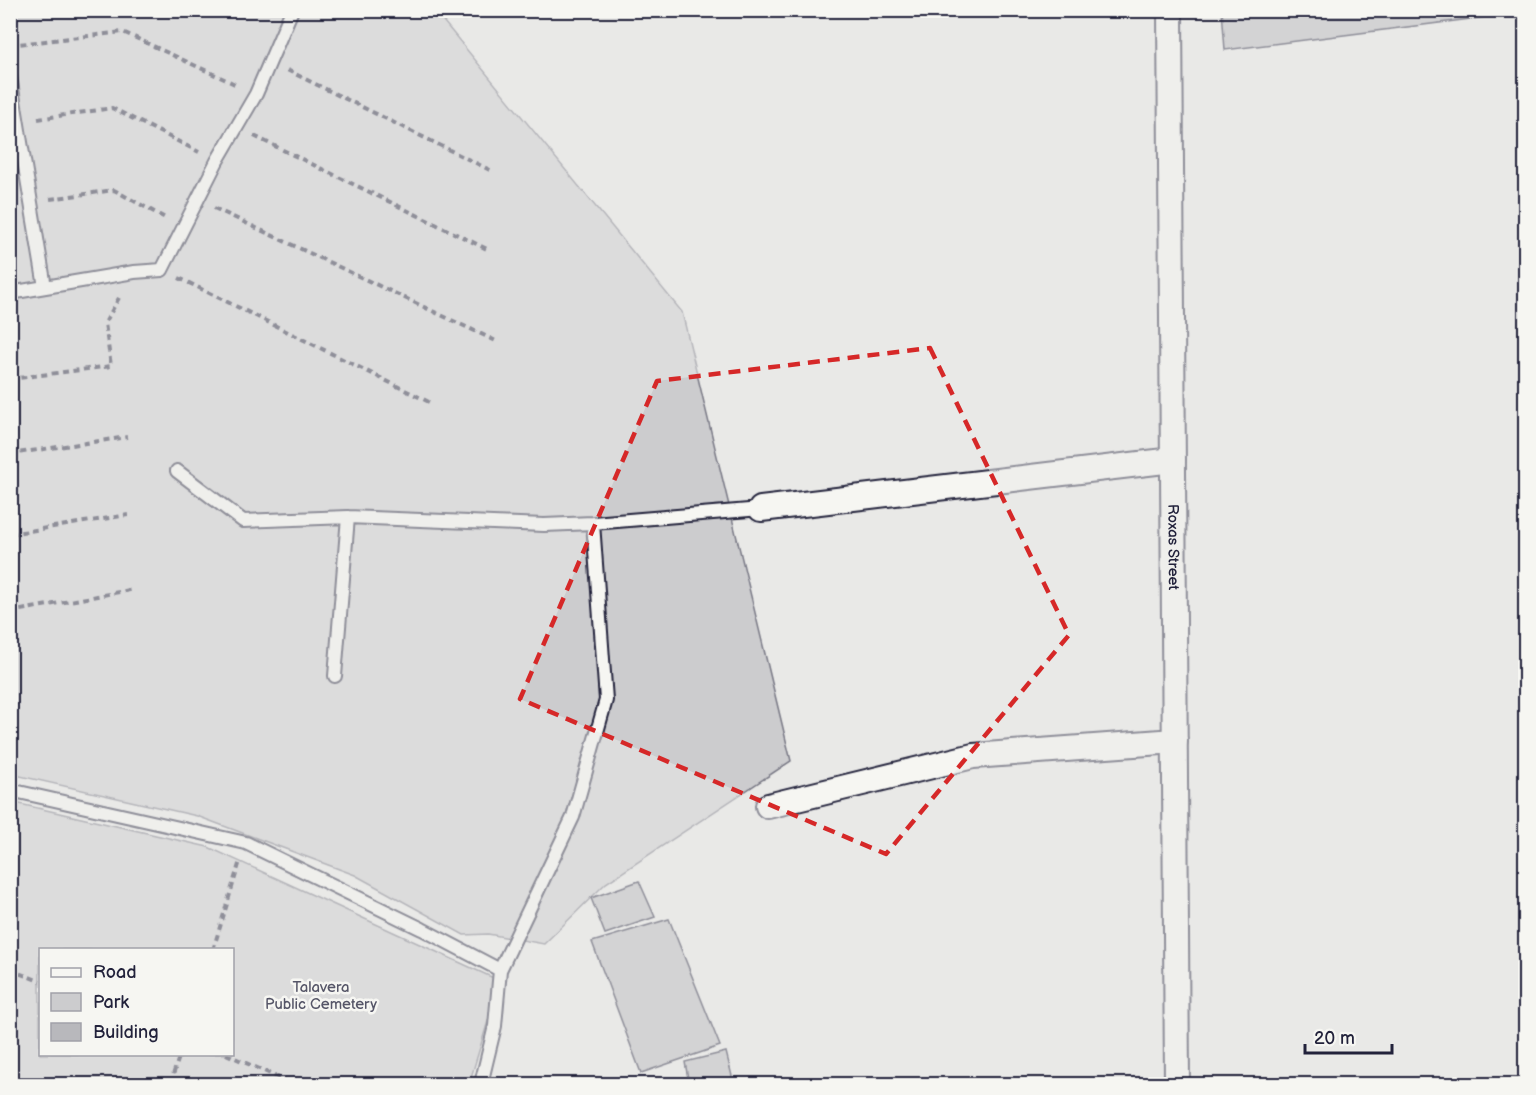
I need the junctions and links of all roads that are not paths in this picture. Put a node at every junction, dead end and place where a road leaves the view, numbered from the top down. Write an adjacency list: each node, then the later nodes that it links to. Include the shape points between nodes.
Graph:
1 (292, 10): 4 (lane, via 256,94 162,270)
2 (1170, 10): 6 (street, Roxas Street)
3 (10, 76): 4 (lane)
4 (45, 287): 5 (lane)
5 (10, 293)
6 (1173, 460): 8 (street); 12 (street, Roxas Street)
7 (177, 471): 9 (lane, via 243,521)
8 (761, 509): 10 (lane)
9 (348, 517): 10 (lane, via 544,525); 11 (lane)
10 (593, 523): 15 (lane, via 606,700 573,817)
11 (335, 676)
12 (1175, 741): 14 (street, via 973,756); 17 (street, Roxas Street)
13 (10, 790): 15 (lane, via 246,843)
14 (768, 806)
15 (500, 970): 16 (lane, via 495,1026)
16 (481, 1084)
17 (1177, 1084)

